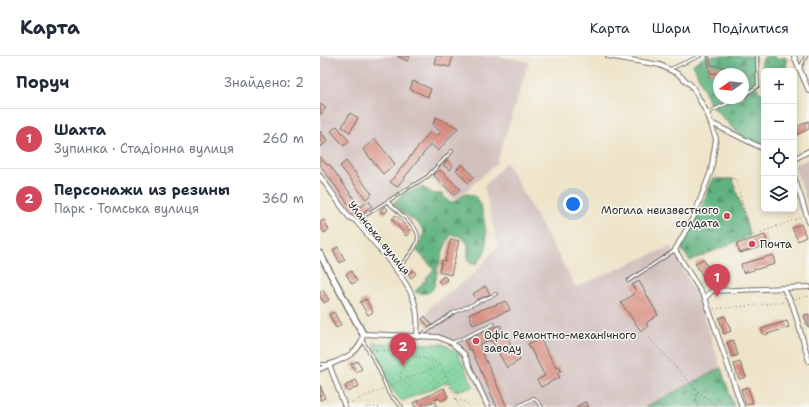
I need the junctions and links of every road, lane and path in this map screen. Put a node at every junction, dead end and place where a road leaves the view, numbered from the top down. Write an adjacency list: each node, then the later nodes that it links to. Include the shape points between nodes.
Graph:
1 (608, 56): 6 (street, via 660,65)
2 (700, 56): 6 (lane)
3 (757, 56): 9 (lane, via 758,86)
4 (794, 56): 7 (street)
5 (806, 56): 7 (lane)
6 (669, 70): 11 (street, via 692,86)
7 (799, 71): 8 (street)
8 (809, 90)
9 (749, 92)
10 (726, 104): 11 (lane)
11 (707, 113): 12 (street)
12 (711, 123): 13 (street); 17 (street, via 716,139)
13 (761, 148)
14 (452, 151): 20 (lane, via 428,176)
15 (809, 151): 16 (street)
16 (797, 157)
17 (711, 171): 21 (path, via 718,178 736,179 751,236); 24 (street, via 694,216)
18 (320, 176): 22 (street, Уланська вулиця, via 348,217)
19 (797, 186): 21 (street)
20 (387, 202): 22 (lane); 26 (lane, via 415,229 419,240 411,255)
21 (806, 215): 23 (street)
22 (356, 221): 26 (street, Уланська вулиця)
23 (809, 222)
24 (675, 250): 27 (lane); 32 (street)
25 (320, 254): 35 (street)
26 (396, 270): 36 (street, Уланська вулиця, via 413,297 418,316)
27 (628, 281)
28 (809, 288): 29 (street)
29 (784, 289): 32 (street, via 712,291); 41 (street, via 793,306)
30 (496, 294): 36 (lane, via 452,313)
31 (809, 296): 33 (path, via 776,304)
32 (705, 298): 33 (street)
33 (709, 310): 63 (street)
34 (494, 324): 38 (lane)
35 (362, 337): 36 (street); 39 (lane); 43 (street, via 360,345 344,359)
36 (418, 337): 38 (street, via 438,337)
37 (649, 338): 48 (path)
38 (452, 342): 58 (street, via 464,354)
39 (368, 350): 40 (path, via 385,350); 47 (lane)
40 (411, 356): 44 (path, via 439,363); 46 (path, via 401,371)
41 (809, 362)
42 (320, 364): 43 (lane)
43 (329, 364): 45 (street); 51 (street)
44 (441, 366): 46 (path); 49 (path)
45 (320, 369)
46 (400, 382): 47 (path)
47 (386, 387): 51 (path); 54 (lane, via 389,394)
48 (698, 391): 61 (path); 62 (path)
49 (456, 400): 56 (path); 57 (path)
50 (436, 404): 55 (lane)
51 (343, 407)
52 (366, 407): 53 (path)
53 (382, 407)
54 (402, 407)
55 (429, 407)
56 (459, 407)
57 (471, 407)
58 (488, 407)
59 (517, 407): 60 (lane, via 534,398)
60 (542, 407)
61 (698, 407)
62 (718, 407)
63 (742, 407)

